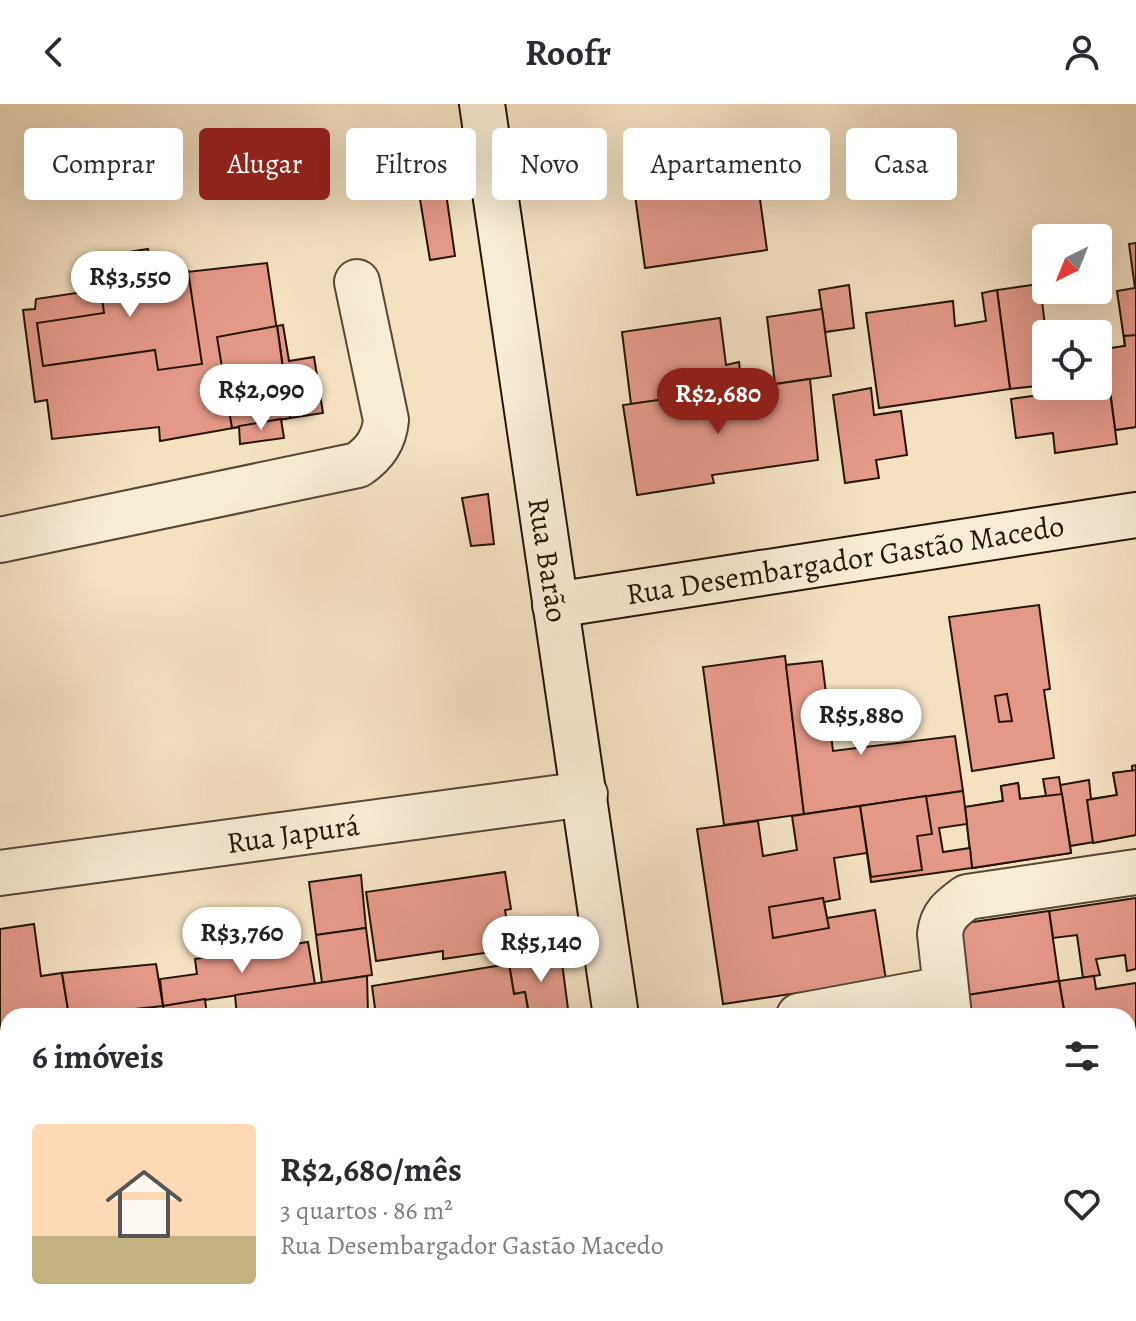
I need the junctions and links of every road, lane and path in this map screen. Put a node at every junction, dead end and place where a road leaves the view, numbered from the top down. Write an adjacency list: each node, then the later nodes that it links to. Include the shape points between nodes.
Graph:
1 (482, 104): 5 (street, Rua Barão)
2 (357, 282): 4 (street, via 386,420 385,434 358,465)
3 (1136, 515): 5 (street, Rua Desembargador Gastão Macedo)
4 (0, 540)
5 (555, 605): 6 (street, Rua Barão)
6 (585, 794): 8 (street, Rua Japurá); 10 (street, Rua Barão)
7 (1136, 872): 9 (street, via 967,897 942,921)
8 (0, 873)
9 (947, 1003): 11 (street)
10 (615, 1008)
11 (890, 1008)

